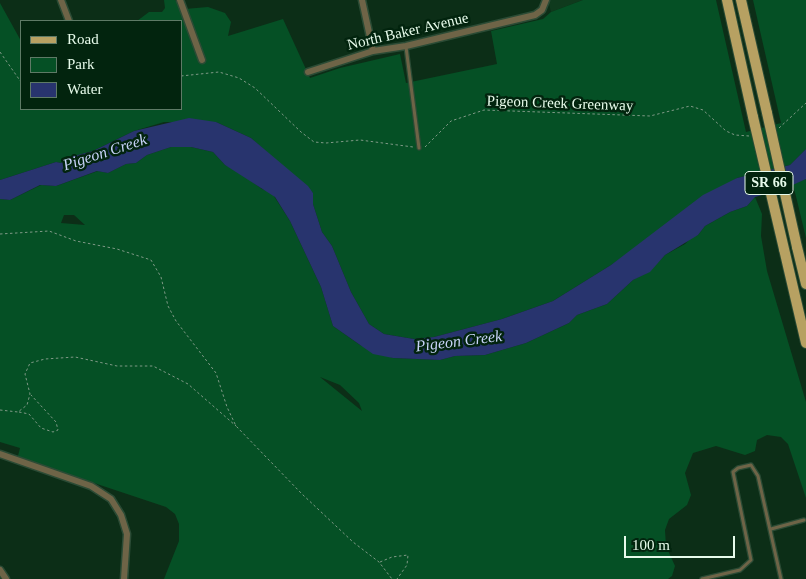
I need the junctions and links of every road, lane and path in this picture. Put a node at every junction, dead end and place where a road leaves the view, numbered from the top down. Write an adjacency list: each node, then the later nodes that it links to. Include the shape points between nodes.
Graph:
1 (61, 0): 7 (street)
2 (180, 0): 11 (street)
3 (362, 0): 9 (street)
4 (546, 0): 8 (street, North Baker Avenue, via 535,15)
5 (727, 0): 21 (main road, SR 66, bridge)
6 (741, 0): 20 (main road, SR 66, bridge)
7 (69, 20)
8 (406, 46): 9 (street, North Baker Avenue); 18 (lane)
9 (373, 51): 12 (street, North Baker Avenue)
10 (0, 52): 14 (path)
11 (202, 60)
12 (308, 72)
13 (182, 76): 18 (path, via 220,72 248,82 314,142 326,144 360,140)
14 (20, 81)
15 (806, 103): 16 (path, via 784,125)
16 (774, 130)
17 (750, 136): 18 (path, Pigeon Creek Greenway, via 735,135 702,110 690,106 650,116 484,110 451,120 430,144)
18 (419, 148)
19 (0, 234): 25 (path, via 49,231 151,260 161,277 168,306 176,321 216,373)
20 (806, 284)
21 (806, 343)
22 (30, 394): 24 (path, via 27,405); 24 (path, via 56,422 58,430 53,432 40,428 29,414); 25 (path, via 25,374 27,366 34,361 75,357 117,366 147,365 188,384)
23 (0, 410): 24 (path)
24 (18, 412)
25 (236, 426): 29 (path, via 302,494)
26 (0, 454): 30 (street, via 91,486 111,500 121,515 127,534)
27 (804, 520): 28 (lane)
28 (771, 529): 33 (lane, via 755,469 751,465 738,468 733,472 751,560 740,570); 34 (lane)
29 (379, 562): 31 (path); 32 (path, via 408,555 407,565)
30 (124, 579)
31 (392, 579)
32 (397, 579)
33 (702, 579)
34 (781, 579)

